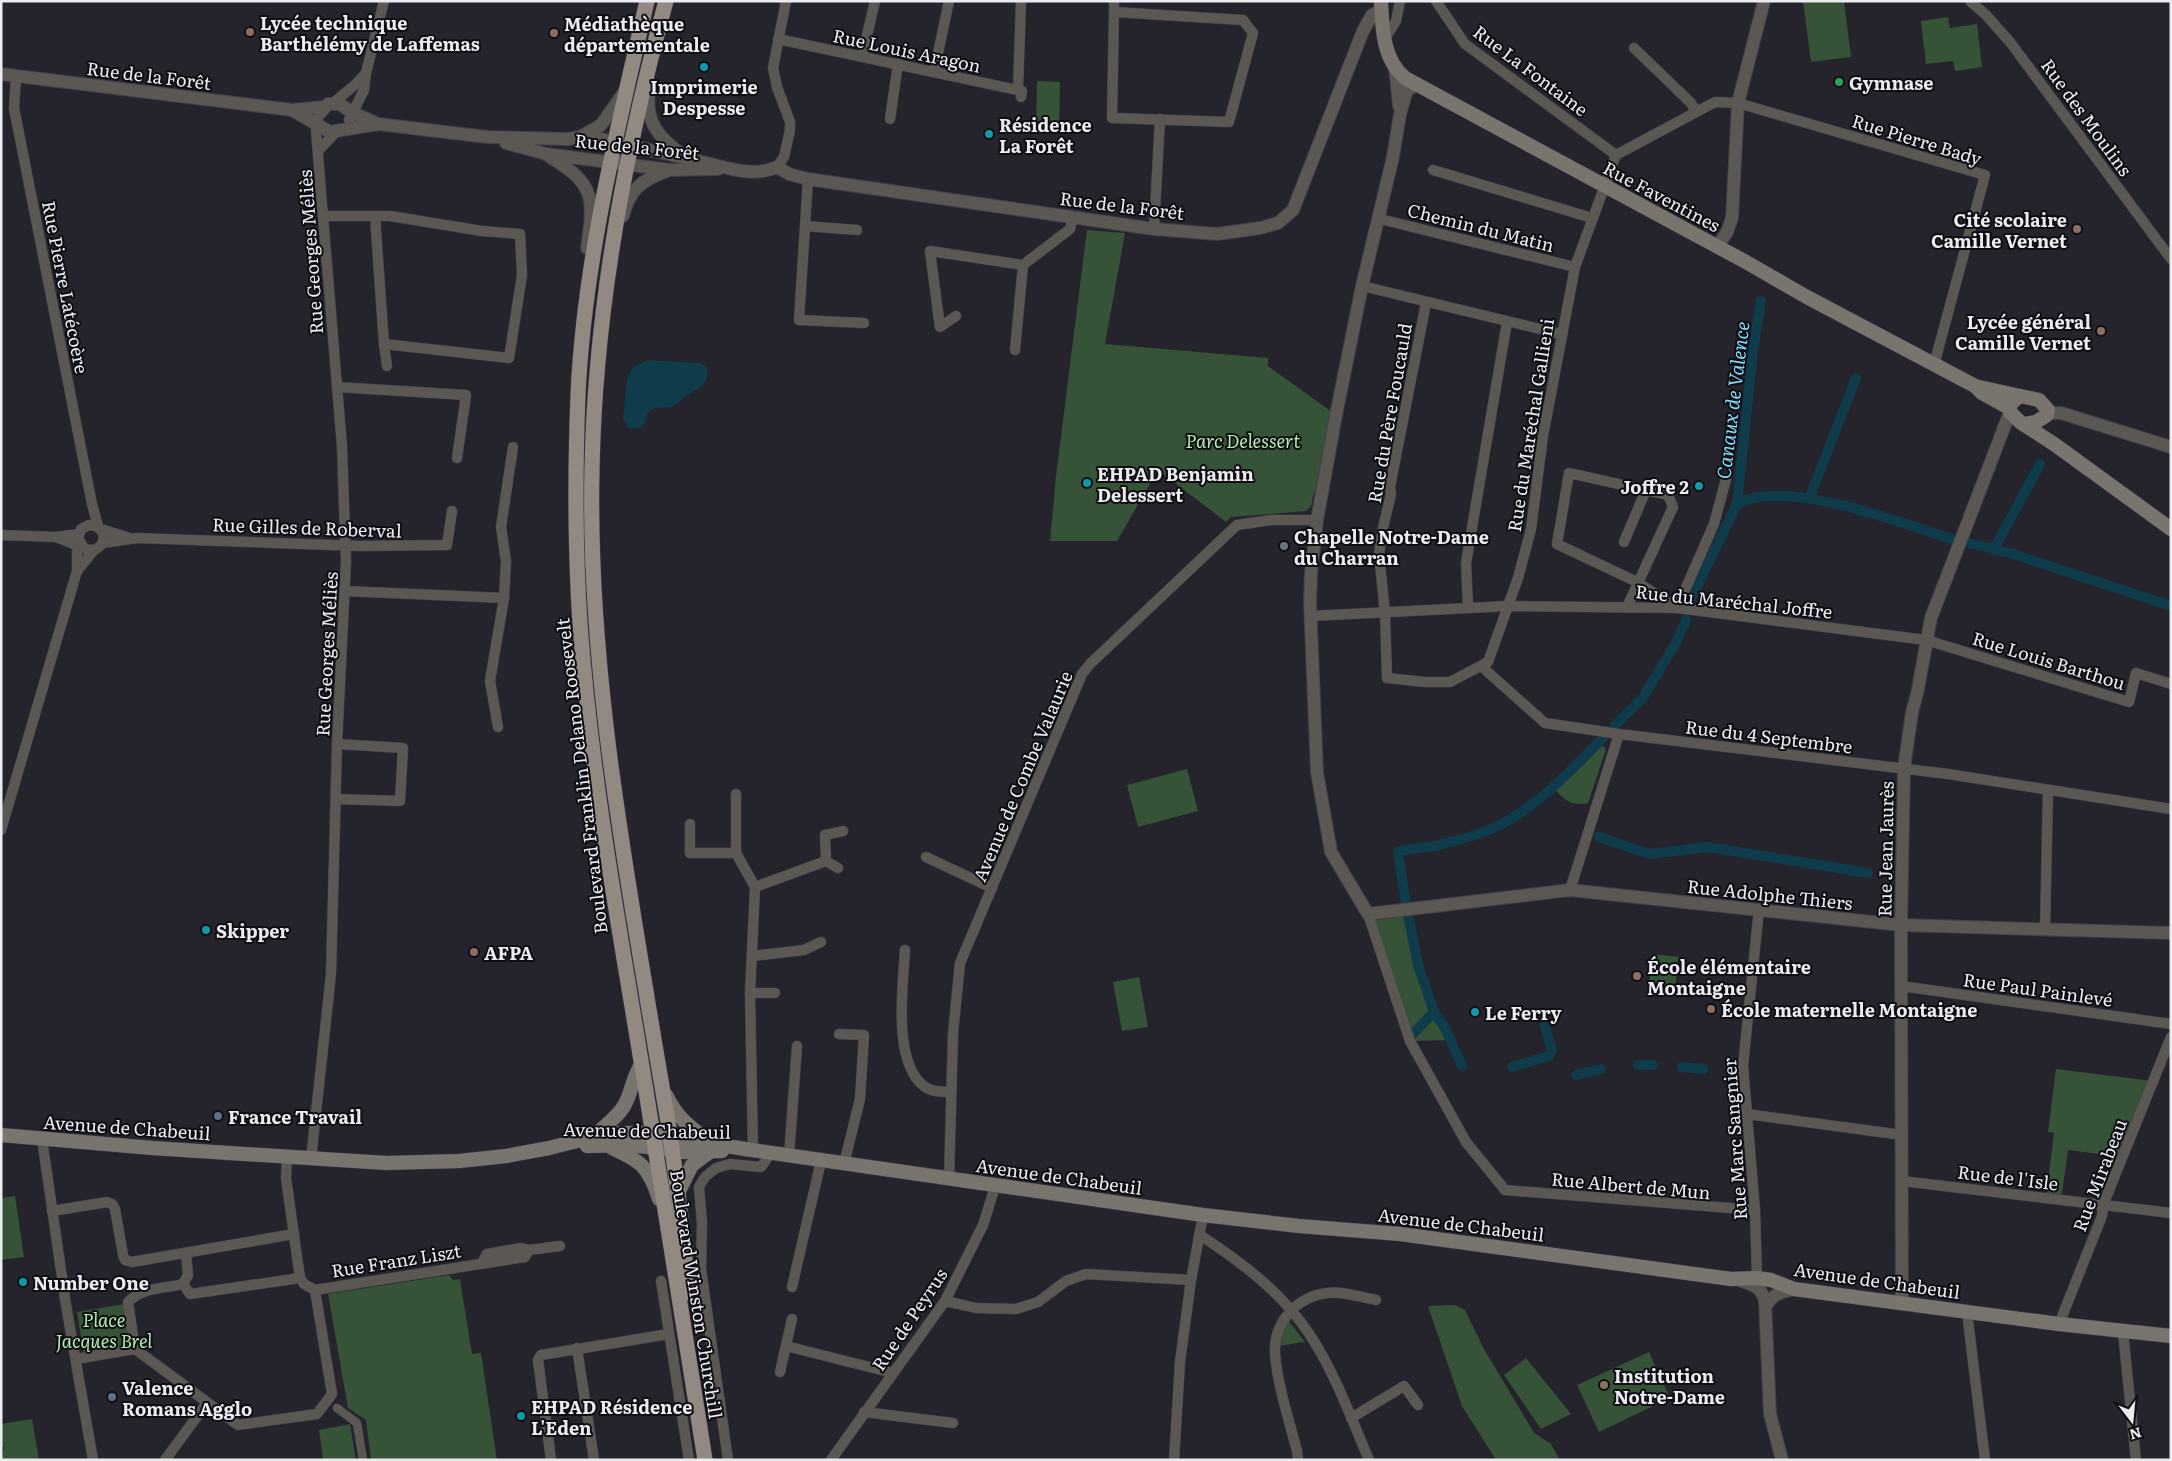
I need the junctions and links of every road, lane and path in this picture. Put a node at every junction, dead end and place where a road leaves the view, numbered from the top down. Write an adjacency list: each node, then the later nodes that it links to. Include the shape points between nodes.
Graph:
1 (384, 1): 22 (street)
2 (647, 1): 26 (main road, Boulevard Franklin Delano Roosevelt)
3 (786, 1): 15 (street)
4 (875, 1): 18 (street)
5 (949, 1): 21 (street)
6 (1021, 1): 21 (street, Rue Louis Aragon, via 1020,93)
7 (1114, 1): 14 (street)
8 (1400, 1): 16 (street, via 1396,21)
9 (1436, 1): 40 (street, Rue La Fontaine, via 1465,44)
10 (1764, 1): 27 (street)
11 (1970, 1): 60 (street, Rue des Moulins, via 2010,42)
12 (665, 6): 37 (main road, Boulevard Franklin Delano Roosevelt); 41 (street, via 648,98 649,113 658,134)
13 (1381, 6): 16 (main road, Rue Faventines); 56 (street, Rue de la Forêt, via 1372,14 1363,31 1293,210 1278,223 1217,234)
14 (1114, 12): 33 (street, via 1112,118); 33 (street, via 1244,20 1253,33 1229,122)
15 (778, 39): 18 (street, Rue Louis Aragon); 44 (street, via 773,68 790,122 784,157)
16 (1385, 39): 20 (main road, Rue Faventines)
17 (1634, 48): 29 (street, via 1691,103)
18 (862, 57): 19 (street, Rue Louis Aragon)
19 (898, 64): 21 (street, Rue Louis Aragon); 32 (street)
20 (1395, 67): 25 (main road, Rue Faventines); 30 (street)
21 (934, 72)
22 (366, 73): 31 (street); 31 (street, via 364,90)
23 (1, 74): 24 (street, Rue de la Forêt)
24 (16, 76): 28 (street, Rue de la Forêt); 88 (street, Rue Pierre Latécoère, via 14,108)
25 (1417, 85): 30 (street, via 1407,90); 49 (main road, Rue Faventines)
26 (627, 87): 35 (street, Rue de la Forêt, via 601,125); 36 (main road, Boulevard Franklin Delano Roosevelt)
27 (1738, 103): 29 (street, Rue Pierre Bady, via 1715,102); 59 (street, via 1732,218); 72 (street, Rue Pierre Bady, via 1985,175)
28 (292, 110): 31 (street, Rue de la Forêt); 31 (street, Rue de la Forêt)
29 (1696, 112): 40 (street, Rue Pierre Bady)
30 (1400, 114): 54 (street)
31 (334, 118): 34 (street, Rue de la Forêt); 38 (street, Rue Georges Méliès); 38 (street, Rue Georges Méliès)
32 (890, 119)
33 (1160, 119): 56 (street)
34 (487, 137): 35 (street, Rue de la Forêt); 39 (street, Rue de la Forêt)
35 (580, 137): 36 (street, Rue de la Forêt)
36 (614, 142): 37 (street, Rue de la Forêt); 42 (main road, Boulevard Franklin Delano Roosevelt)
37 (630, 146): 41 (street, Rue de la Forêt); 43 (main road, Boulevard Franklin Delano Roosevelt)
38 (318, 151): 50 (street, Rue Georges Méliès)
39 (546, 154): 42 (street, Rue de la Forêt); 68 (street, Rue de la Forêt, via 580,178 591,203 582,293)
40 (1616, 155): 49 (street, Rue du Maréchal Gallieni)
41 (690, 160): 45 (street, Rue de la Forêt)
42 (610, 162): 43 (street, Rue de la Forêt); 68 (main road, Boulevard Franklin Delano Roosevelt)
43 (626, 164): 46 (street, Rue de la Forêt); 58 (main road, Boulevard Franklin Delano Roosevelt)
44 (777, 167): 45 (street, Rue de la Forêt, via 759,172); 48 (street, Rue de la Forêt)
45 (725, 168): 46 (street, Rue de la Forêt)
46 (670, 170): 58 (street, via 640,183 626,203 623,220)
47 (1433, 170): 53 (street)
48 (808, 179): 52 (street, Rue de la Forêt); 55 (street)
49 (1605, 186): 53 (street, Rue du Maréchal Gallieni); 59 (main road, Rue Faventines)
50 (324, 216): 51 (street); 75 (street, Rue Georges Méliès)
51 (375, 216): 70 (street); 70 (street, via 520,234 522,276 509,358)
52 (1073, 217): 56 (street, Rue de la Forêt); 61 (street, via 1070,229)
53 (1592, 218): 62 (street, Rue du Maréchal Gallieni)
54 (1380, 219): 62 (street, Chemin du Matin); 63 (street)
55 (805, 226): 57 (street); 67 (street, via 799,320)
56 (1154, 229)
57 (857, 230)
58 (613, 239): 143 (main road, Boulevard Franklin Delano Roosevelt, via 595,393 592,470 594,584 617,807)
59 (1717, 247): 72 (main road, Rue Faventines)
60 (2171, 259)
61 (1023, 265): 65 (street, via 930,251 940,327); 71 (street)
62 (1575, 267): 69 (street, Rue du Maréchal Gallieni)
63 (1362, 286): 64 (street); 87 (street)
64 (1426, 303): 66 (street); 104 (street, Rue du Père Foucauld, via 1390,487 1392,494 1382,528 1379,554)
65 (956, 316)
66 (1507, 322): 69 (street); 102 (street, via 1466,563)
67 (864, 323)
68 (584, 329): 142 (main road, Boulevard Franklin Delano Roosevelt, via 576,469 580,623 600,809)
69 (1561, 334): 100 (street, Rue du Maréchal Gallieni, via 1531,529)
70 (384, 344): 73 (street)
71 (1015, 350)
72 (1934, 365): 74 (main road, Rue Faventines)
73 (387, 366)
74 (1975, 386): 76 (main road, Rue Faventines); 77 (main road, Rue Faventines)
75 (337, 387): 83 (street, via 466,395); 95 (street, Rue Georges Méliès)
76 (2020, 396): 77 (main road, via 2012,400); 78 (main road, via 2038,400 2047,408)
77 (2010, 410): 79 (main road); 106 (street, Rue Jean Jaurès, via 1931,618)
78 (2047, 415): 79 (main road); 80 (main road, via 2048,432); 82 (street, via 2065,414)
79 (2025, 424): 80 (main road)
80 (2054, 444): 89 (main road)
81 (513, 447): 99 (street, via 501,527 506,561)
82 (2171, 447)
83 (457, 458)
84 (1726, 479): 103 (street, via 1714,524)
85 (1646, 490): 92 (street); 97 (street, via 1668,495 1674,507); 97 (street, via 1569,472 1557,544)
86 (452, 511): 95 (street, Rue Gilles de Roberval, via 447,545)
87 (1317, 520): 105 (street, via 1311,572); 125 (street, Avenue de Combe Valaurie, via 1237,524 1091,663 1082,674)
88 (96, 526): 91 (street, Rue Gilles de Roberval); 93 (street, Rue Pierre Latécoère, via 104,536); 94 (street, via 85,526)
89 (2171, 529)
90 (1, 535): 94 (street, via 56,537)
91 (131, 538): 93 (street, Rue Gilles de Roberval); 95 (street, Rue Gilles de Roberval)
92 (1624, 542)
93 (103, 543): 94 (street)
94 (83, 544): 96 (street); 96 (street)
95 (346, 544): 98 (street, Rue Georges Méliès)
96 (77, 571): 118 (street)
97 (1637, 582): 101 (street); 103 (street)
98 (345, 591): 99 (street); 111 (street, Rue Georges Méliès)
99 (504, 598): 109 (street, via 490,681)
100 (1508, 606): 101 (street, Rue du Maréchal Joffre); 102 (street, Rue du Maréchal Joffre); 107 (street, Rue du Maréchal Gallieni, via 1488,662)
101 (1626, 606): 103 (street, Rue du Maréchal Joffre)
102 (1468, 608): 104 (street, Rue du Maréchal Joffre)
103 (1677, 608): 106 (street, Rue du Maréchal Joffre)
104 (1385, 613): 105 (street, Rue du Maréchal Joffre); 107 (street, Rue du Père Foucauld, via 1387,678 1450,682)
105 (1311, 616): 128 (street, via 1315,763 1331,852)
106 (1926, 640): 108 (street, Rue Louis Barthou, via 2129,702 2136,672); 112 (street, Rue Jean Jaurès)
107 (1481, 666): 110 (street, Rue du 4 Septembre, via 1545,723)
108 (2171, 684)
109 (498, 727)
110 (1619, 734): 112 (street, Rue du 4 Septembre); 126 (street)
111 (337, 744): 115 (street, Rue Georges Méliès); 115 (street, via 403,748 400,801)
112 (1904, 768): 113 (street, Rue du 4 Septembre); 129 (street, Rue Jean Jaurès)
113 (2048, 790): 116 (street, Rue du 4 Septembre); 130 (street)
114 (736, 794): 120 (street)
115 (336, 799): 157 (street, Rue Georges Méliès, via 331,974)
116 (2171, 809)
117 (690, 824): 120 (street, via 690,853)
118 (1, 830)
119 (843, 831): 122 (street, via 825,835)
120 (736, 853): 124 (street)
121 (926, 857): 125 (street)
122 (826, 861): 123 (street); 124 (street)
123 (838, 868)
124 (755, 887): 134 (street)
125 (992, 888): 144 (street, Avenue de Combe Valaurie, via 960,963)
126 (1570, 890): 127 (street, Rue Adolphe Thiers); 128 (street, Rue Adolphe Thiers)
127 (1759, 909): 129 (street, Rue Adolphe Thiers); 145 (street, Rue Marc Sangnier, via 1743,1066)
128 (1368, 914): 165 (street, Rue Albert de Mun, via 1410,1042 1466,1142 1505,1190)
129 (1901, 925): 130 (street, Rue Adolphe Thiers); 135 (street, Rue Jean Jaurès)
130 (2045, 929): 131 (street, Rue Adolphe Thiers)
131 (2171, 933)
132 (821, 942): 134 (street, via 804,950)
133 (904, 950): 144 (street, via 902,1031 905,1051 911,1068 924,1086 933,1091)
134 (752, 956): 136 (street)
135 (1901, 986): 138 (street, Rue Paul Painlevé); 147 (street, Rue Jean Jaurès)
136 (750, 992): 137 (street); 153 (street)
137 (775, 993)
138 (2171, 1024)
139 (838, 1034): 159 (street, via 864,1035 860,1099)
140 (2171, 1037): 164 (street, Rue Mirabeau)
141 (797, 1046): 155 (street)
142 (641, 1065): 149 (main road, via 626,1104); 150 (main road, Boulevard Franklin Delano Roosevelt)
143 (661, 1084): 151 (main road, Boulevard Franklin Delano Roosevelt); 152 (main road, Avenue de Chabeuil, via 673,1109)
144 (951, 1092): 160 (street, Avenue de Combe Valaurie)
145 (1747, 1114): 147 (street); 165 (street, Rue Marc Sangnier)
146 (1, 1135): 148 (main road, Avenue de Chabeuil)
147 (1902, 1135): 161 (street, Rue Jean Jaurès)
148 (42, 1139): 156 (main road, Avenue de Chabeuil); 166 (street)
149 (599, 1140): 150 (main road, Avenue de Chabeuil, via 621,1134); 157 (main road, Avenue de Chabeuil, via 459,1161); 168 (main road, via 640,1162 650,1175)
150 (653, 1142): 151 (main road, Avenue de Chabeuil); 168 (main road, Boulevard Winston Churchill)
151 (677, 1145): 152 (main road, Avenue de Chabeuil); 163 (main road, Boulevard Winston Churchill)
152 (711, 1147): 153 (main road, Avenue de Chabeuil); 163 (main road, via 692,1165)
153 (749, 1150): 154 (main road, Avenue de Chabeuil)
154 (771, 1153): 155 (main road, Avenue de Chabeuil); 214 (street, via 761,1167 730,1164 716,1168 699,1187 703,1236 701,1269)
155 (789, 1156): 158 (main road, Avenue de Chabeuil)
156 (287, 1157): 157 (main road, Avenue de Chabeuil); 170 (street, via 286,1178)
157 (311, 1159)
158 (821, 1161): 159 (main road, Avenue de Chabeuil); 180 (street)
159 (844, 1164): 160 (main road, Avenue de Chabeuil)
160 (949, 1180): 162 (main road, Avenue de Chabeuil)
161 (1902, 1181): 164 (street, Rue de l'Isle); 185 (street, Rue Jean Jaurès)
162 (996, 1187): 169 (main road, Avenue de Chabeuil); 184 (street, Rue de Peyrus, via 983,1225)
163 (677, 1195): 213 (main road, Boulevard Winston Churchill)
164 (2103, 1205): 167 (street, Rue de l'Isle); 190 (street, Rue Mirabeau, via 2102,1216)
165 (1755, 1210): 175 (street, Rue Marc Sangnier)
166 (52, 1211): 173 (street, via 107,1202 115,1208 125,1260 132,1262); 197 (street)
167 (2171, 1213)
168 (664, 1214): 212 (main road, Boulevard Winston Churchill)
169 (1203, 1215): 171 (street); 176 (main road, Avenue de Chabeuil, via 1429,1238)
170 (294, 1234): 173 (street); 174 (street)
171 (1200, 1235): 177 (street); 187 (street, via 1258,1277)
172 (560, 1246): 182 (street, Rue Franz Liszt, via 529,1250 525,1257)
173 (186, 1253): 179 (street, via 188,1275)
174 (300, 1278): 179 (street, via 190,1294); 182 (street)
175 (1757, 1278): 176 (main road, Avenue de Chabeuil); 181 (main road, Avenue de Chabeuil)
176 (1735, 1279): 186 (street, via 1757,1286 1762,1291)
177 (1191, 1280): 184 (street, via 1086,1274 1066,1281 1038,1302 1016,1309 976,1308); 216 (street, via 1180,1362)
178 (661, 1281): 192 (street)
179 (183, 1284): 196 (street, via 142,1291 128,1302)
180 (792, 1287)
181 (1794, 1289): 185 (main road, Avenue de Chabeuil); 186 (street, via 1777,1294)
182 (315, 1290): 200 (street, via 332,1394 317,1414 238,1425)
183 (1376, 1300): 187 (street, via 1327,1293 1307,1299)
184 (945, 1301): 199 (street, Rue de Peyrus)
185 (1902, 1304): 188 (main road, Avenue de Chabeuil)
186 (1766, 1306): 219 (street, via 1770,1414)
187 (1291, 1310): 204 (street, via 1324,1358); 217 (street, via 1278,1329 1275,1352)
188 (1967, 1312): 190 (main road, Avenue de Chabeuil); 220 (street)
189 (792, 1319): 194 (street)
190 (2059, 1324): 191 (main road, Avenue de Chabeuil)
191 (2123, 1332): 193 (main road, Avenue de Chabeuil); 221 (street)
192 (669, 1334): 195 (street); 211 (street)
193 (2171, 1336)
194 (786, 1346): 198 (street); 199 (street)
195 (577, 1348): 209 (street, via 541,1355 538,1360); 210 (street)
196 (136, 1349): 197 (street); 200 (street)
197 (76, 1359): 206 (street)
198 (780, 1372)
199 (893, 1373): 203 (street, Rue de Peyrus)
200 (207, 1403): 207 (street)
201 (1418, 1405): 204 (street, via 1404,1386)
202 (337, 1408): 208 (street, via 357,1423)
203 (864, 1412): 205 (street); 215 (street, Rue de Peyrus)
204 (1351, 1418): 218 (street)
205 (953, 1423)
206 (93, 1460)
207 (165, 1460)
208 (363, 1460)
209 (551, 1460)
210 (594, 1460)
211 (689, 1460)
212 (704, 1460)
213 (713, 1460)
214 (728, 1460)
215 (830, 1460)
216 (1174, 1460)
217 (1298, 1460)
218 (1369, 1460)
219 (1782, 1460)
220 (1984, 1460)
221 (2136, 1460)

